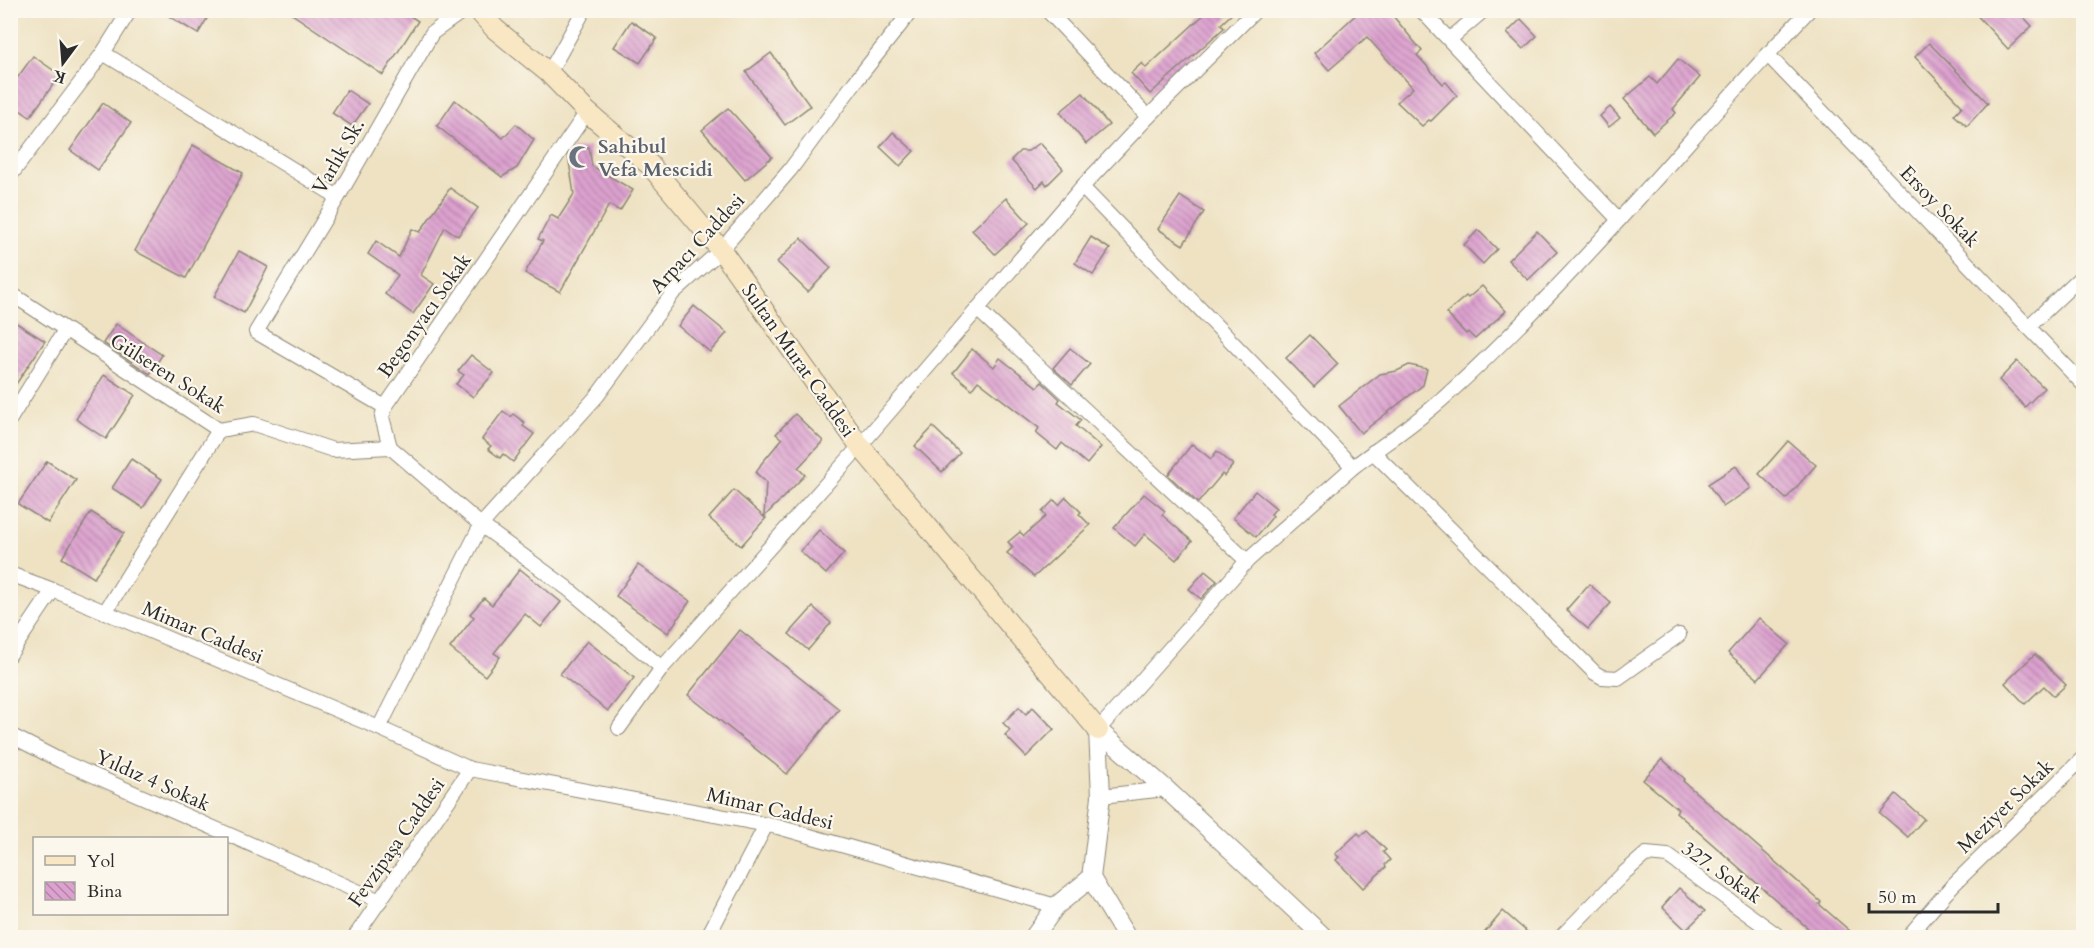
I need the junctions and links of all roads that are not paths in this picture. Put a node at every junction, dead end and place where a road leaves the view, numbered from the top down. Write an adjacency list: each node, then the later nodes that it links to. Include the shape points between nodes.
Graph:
1 (130, 10): 12 (street)
2 (464, 10): 19 (street, Varlık Sk., via 432,33)
3 (478, 10): 14 (main road, Sultan Murat Caddesi)
4 (584, 10): 14 (street)
5 (912, 10): 21 (street, Arpacı Caddesi, via 790,170)
6 (1047, 10): 16 (street)
7 (1256, 10): 16 (street)
8 (1421, 10): 11 (street)
9 (1484, 10): 11 (street)
10 (1809, 10): 13 (street)
11 (1450, 39): 20 (street)
12 (104, 53): 17 (street); 19 (street)
13 (1767, 54): 20 (street); 25 (street, Ersoy Sokak)
14 (549, 73): 15 (main road, Sultan Murat Caddesi)
15 (587, 112): 21 (main road, Sultan Murat Caddesi, via 650,165); 28 (street, Begonyacı Sokak)
16 (1148, 117): 18 (street)
17 (10, 176)
18 (1082, 187): 24 (street); 34 (street)
19 (338, 197): 28 (street, Varlık Sk., via 256,332)
20 (1619, 220): 33 (street, via 1445,397)
21 (721, 250): 31 (main road, Sultan Murat Caddesi); 35 (street, Arpacı Caddesi, via 673,293 597,396)
22 (2084, 274): 25 (street)
23 (10, 293): 26 (street, Gülseren Sokak)
24 (977, 309): 31 (street); 36 (street)
25 (2028, 327): 27 (street, Ersoy Sokak)
26 (65, 330): 29 (street); 30 (street, Gülseren Sokak)
27 (2084, 385)
28 (384, 407): 32 (street, Begonyacı Sokak, via 382,417)
29 (10, 419)
30 (219, 430): 32 (street, Gülseren Sokak, via 254,424 333,450); 39 (street)
31 (860, 446): 42 (street); 45 (main road, Sultan Murat Caddesi)
32 (390, 447): 35 (street)
33 (1373, 452): 34 (street); 40 (street, via 1595,673 1618,678)
34 (1353, 467): 36 (street)
35 (481, 525): 42 (street, via 567,588); 43 (street, Arpacı Caddesi)
36 (1247, 561): 45 (street)
37 (10, 574): 38 (street, Mimar Caddesi)
38 (53, 590): 39 (street, Mimar Caddesi); 41 (street)
39 (105, 612): 43 (street, Mimar Caddesi)
40 (1679, 635)
41 (10, 654)
42 (662, 668): 44 (street)
43 (379, 728): 48 (street, Mimar Caddesi)
44 (619, 728)
45 (1098, 730): 49 (street); 50 (street)
46 (10, 735): 53 (street, Yıldız 4 Sokak)
47 (2084, 757): 62 (street, Meziyet Sokak, via 1952,886)
48 (470, 770): 51 (street, Mimar Caddesi); 53 (street, Fevzipaşa Caddesi)
49 (1166, 789): 50 (street); 59 (street)
50 (1101, 796): 52 (street)
51 (766, 825): 54 (street, Mimar Caddesi); 56 (street)
52 (1091, 878): 54 (street); 58 (street)
53 (380, 901): 55 (street, Fevzipaşa Caddesi)
54 (1056, 906): 57 (street)
55 (354, 938)
56 (707, 938)
57 (1033, 938)
58 (1127, 938)
59 (1325, 938)
60 (1560, 938): 61 (street, 327. Sokak, via 1646,854 1668,856)
61 (1781, 938)
62 (1907, 938)

